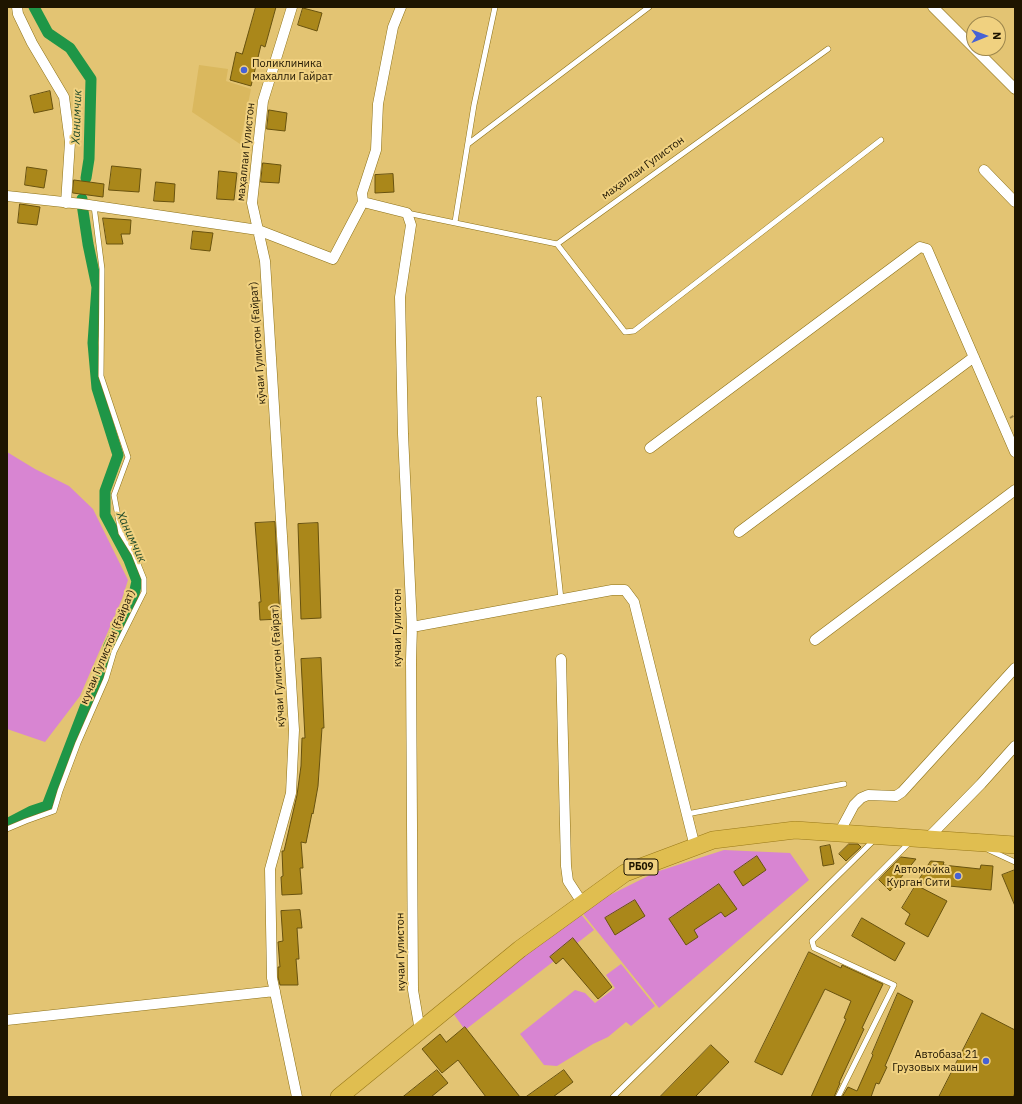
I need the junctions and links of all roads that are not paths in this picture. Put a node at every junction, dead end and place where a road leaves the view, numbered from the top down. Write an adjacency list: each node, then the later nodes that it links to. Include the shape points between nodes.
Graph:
1 (17, 7): 15 (street, via 32,43 64,97 70,142)
2 (292, 7): 19 (street, маҳаллаи Гулистон, via 263,101 252,203)
3 (401, 7): 13 (street, via 393,27 378,104 376,150 362,193)
4 (494, 7): 10 (lane)
5 (648, 7): 10 (lane)
6 (933, 7): 8 (street)
7 (828, 49): 20 (lane, маҳаллаи Гулистон)
8 (1015, 89)
9 (881, 140): 20 (lane, via 634,331 625,332)
10 (468, 144): 18 (lane)
11 (984, 170): 14 (street)
12 (7, 196): 15 (street)
13 (363, 202): 17 (street); 19 (street, via 333,259)
14 (1015, 202)
15 (67, 203): 16 (street)
16 (91, 206): 19 (street); 35 (lane, кучаи Гулистон (Ғайрат), via 102,269 101,376 128,457 114,495 121,533 134,554 144,579 144,592 114,652 106,679 78,743 54,811)
17 (407, 213): 18 (lane); 28 (street, кучаи Гулистон, via 412,224 400,297)
18 (455, 222): 20 (lane)
19 (258, 230): 44 (street, кӯчаи Гулистон (Ғайрат), via 265,261 294,730 291,794 270,869 272,978)
20 (558, 244)
21 (974, 357): 23 (street, via 927,249 920,247); 24 (street); 26 (street)
22 (539, 399): 27 (lane)
23 (650, 448)
24 (1015, 452)
25 (1015, 490): 29 (street)
26 (739, 532)
27 (562, 600): 28 (street); 34 (street, via 612,590 625,590 634,602)
28 (412, 627): 46 (street, кучаи Гулистон, via 410,660 413,990)
29 (815, 640)
30 (561, 659): 43 (street, via 566,866 568,881)
31 (1015, 668): 36 (street, via 902,792 896,796 868,795 861,798 854,805)
32 (1015, 746): 38 (street, via 981,784)
33 (844, 784): 34 (lane)
34 (687, 814): 41 (street)
35 (7, 829)
36 (839, 833): 37 (highway, РБ09); 41 (highway, РБ09, via 795,830 712,840)
37 (879, 836): 38 (highway, РБ09); 49 (lane)
38 (920, 838): 39 (highway, РБ09); 50 (lane, via 812,941 814,948 894,985)
39 (974, 842): 40 (highway, РБ09); 42 (lane)
40 (1015, 845)
41 (695, 847): 43 (highway, РБ09, via 625,873)
42 (1015, 862)
43 (582, 904): 46 (highway, РБ09, via 520,950)
44 (275, 991): 45 (street); 47 (street, кӯчаи Гулистон (Ғайрат))
45 (7, 1020)
46 (420, 1031): 48 (highway, РБ09)
47 (298, 1097)
48 (339, 1097)
49 (613, 1097)
50 (838, 1097)

